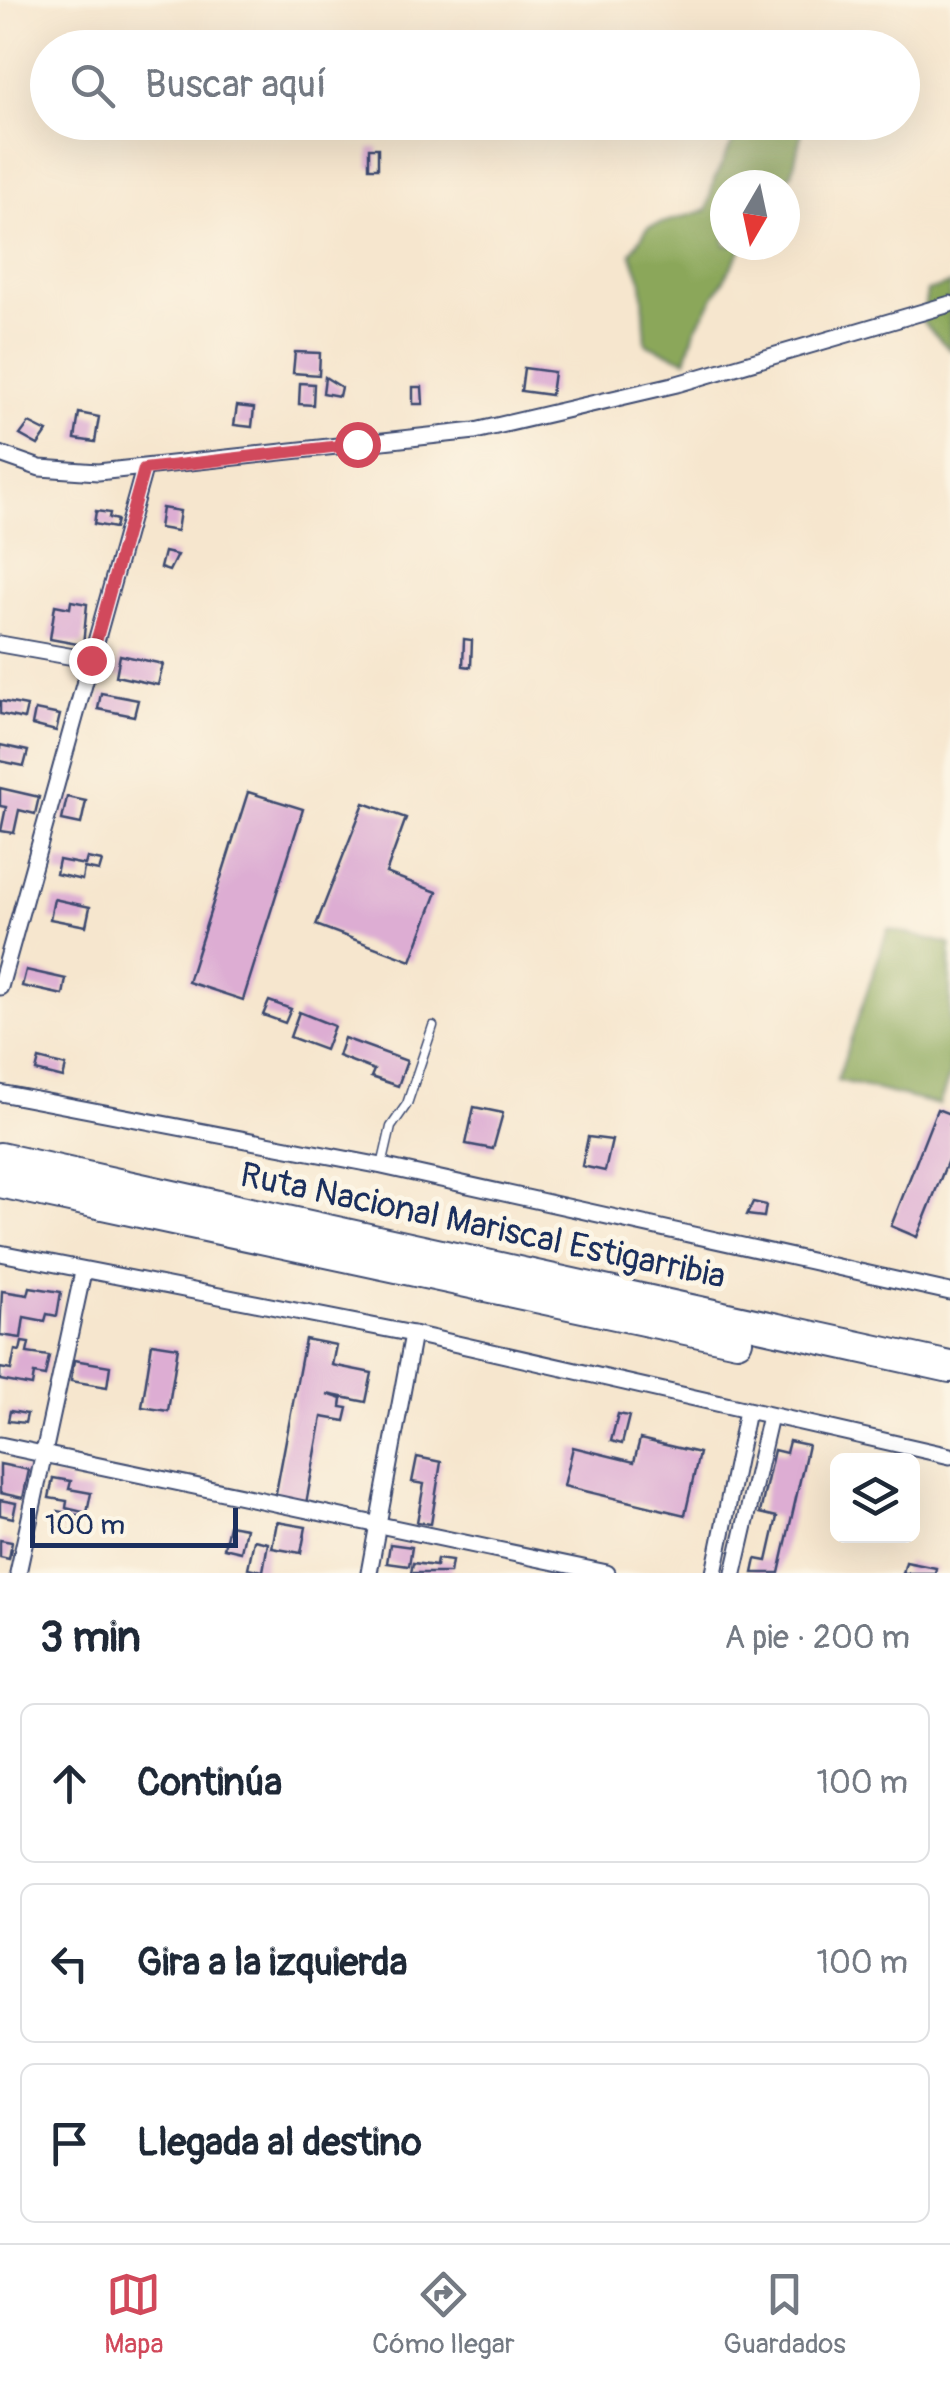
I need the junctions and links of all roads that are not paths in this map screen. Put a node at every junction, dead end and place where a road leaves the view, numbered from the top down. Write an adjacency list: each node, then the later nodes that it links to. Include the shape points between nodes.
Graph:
1 (950, 304): 3 (street, via 677,384 475,430)
2 (0, 454): 3 (street, via 67,472)
3 (144, 469): 5 (street)
4 (0, 644): 5 (street)
5 (91, 660): 6 (street)
6 (0, 986)
7 (433, 1026): 10 (lane)
8 (0, 1093): 10 (street)
9 (0, 1158): 16 (highway, Ruta Nacional Mariscal Estigarribia)
10 (382, 1166): 14 (street)
11 (0, 1182): 17 (highway, Ruta Nacional Mariscal Estigarribia)
12 (0, 1254): 13 (street)
13 (83, 1272): 15 (street); 21 (street)
14 (950, 1292)
15 (413, 1334): 18 (street); 23 (street)
16 (950, 1367)
17 (950, 1386)
18 (747, 1411): 19 (street); 27 (street)
19 (770, 1416): 22 (street); 28 (street)
20 (0, 1445): 21 (street)
21 (44, 1454): 23 (street); 24 (street)
22 (950, 1456)
23 (379, 1525): 25 (street); 26 (street)
24 (18, 1573)
25 (369, 1573)
26 (607, 1573)
27 (714, 1573)
28 (734, 1573)

